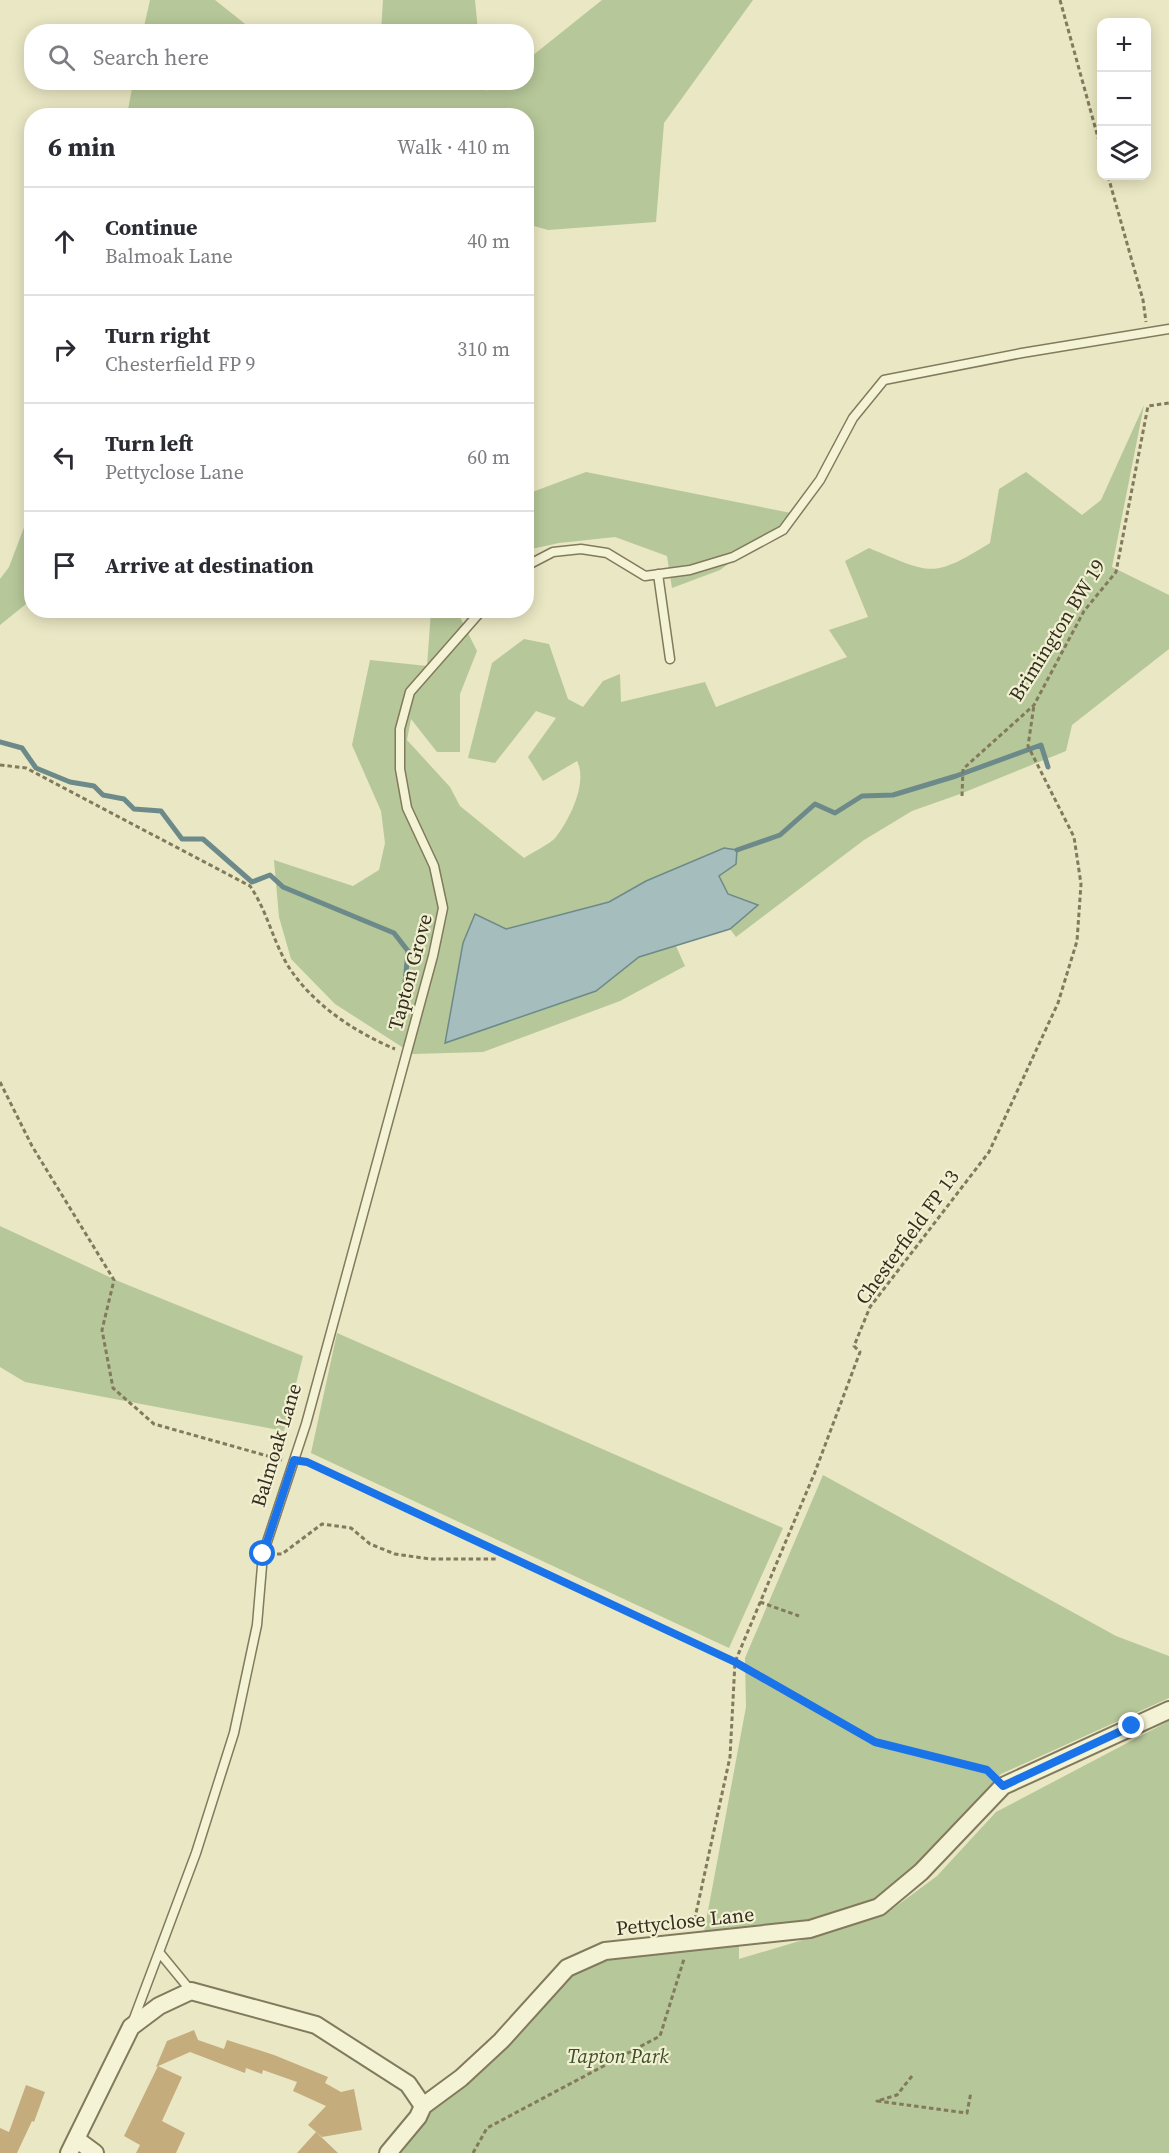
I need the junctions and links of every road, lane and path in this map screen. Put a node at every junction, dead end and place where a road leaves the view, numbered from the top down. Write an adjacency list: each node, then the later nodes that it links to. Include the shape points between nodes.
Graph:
1 (1060, 0): 2 (path)
2 (1097, 137)
3 (1109, 180): 5 (path, via 1143,300)
4 (1169, 329): 5 (lane)
5 (1147, 332): 8 (lane, via 884,380 853,418 820,480 783,530 733,557 690,570)
6 (1169, 403): 11 (path, Brimington BW 19, via 1148,406 1116,572 1084,611)
7 (534, 562): 8 (lane, via 553,552 581,549 607,553 645,576)
8 (658, 574): 10 (lane)
9 (475, 618): 14 (lane, Tapton Grove, via 410,692 400,729 400,769 407,808 434,866 443,908)
10 (670, 659)
11 (1034, 705): 13 (path, Brimington BW 19, via 963,769); 19 (path, Chesterfield FP 13, via 1028,746 1074,837 1081,884 1077,941 1058,1004 989,1152 870,1307 854,1346 860,1352)
12 (0, 765): 14 (path, via 26,768 250,886 263,904 290,968 321,1005 372,1040)
13 (963, 796)
14 (405, 1054): 16 (lane, Balmoak Lane)
15 (0, 1082): 16 (path, via 32,1146 114,1280 102,1330 113,1388 154,1424 274,1459)
16 (294, 1460): 17 (lane, Balmoak Lane); 21 (path, via 307,1462 411,1509)
17 (263, 1554): 18 (path, via 282,1554 322,1524 351,1528 370,1544 396,1554 430,1559); 25 (lane, Balmoak Lane, via 257,1625 234,1733)
18 (496, 1559)
19 (760, 1602): 20 (path); 21 (path, Chesterfield FP 13)
20 (799, 1616)
21 (735, 1662): 23 (path, via 875,1742 987,1770); 24 (path, Chesterfield FP 13, via 730,1758)
22 (1169, 1710): 23 (street, Pettyclose Lane)
23 (1003, 1786): 24 (street, Pettyclose Lane, via 921,1872 879,1907 810,1929)
24 (690, 1942): 30 (street, Pettyclose Lane, via 605,1951 567,1968 501,2042); 34 (path, Chesterfield FP 13, via 660,2036 487,2128)
25 (159, 1952): 26 (lane); 27 (lane, Balmoak Lane)
26 (191, 1991): 27 (street, Balmoak Lane, via 159,2006); 30 (street, via 316,2025 408,2084)
27 (130, 2027): 31 (street, Balmoak Lane)
28 (912, 2076): 29 (path, via 897,2096 877,2101 967,2113)
29 (971, 2092)
30 (423, 2106): 33 (street, via 418,2118)
31 (72, 2146): 32 (street, Balmoak Lane)
32 (95, 2153)
33 (388, 2153)
34 (473, 2153)

